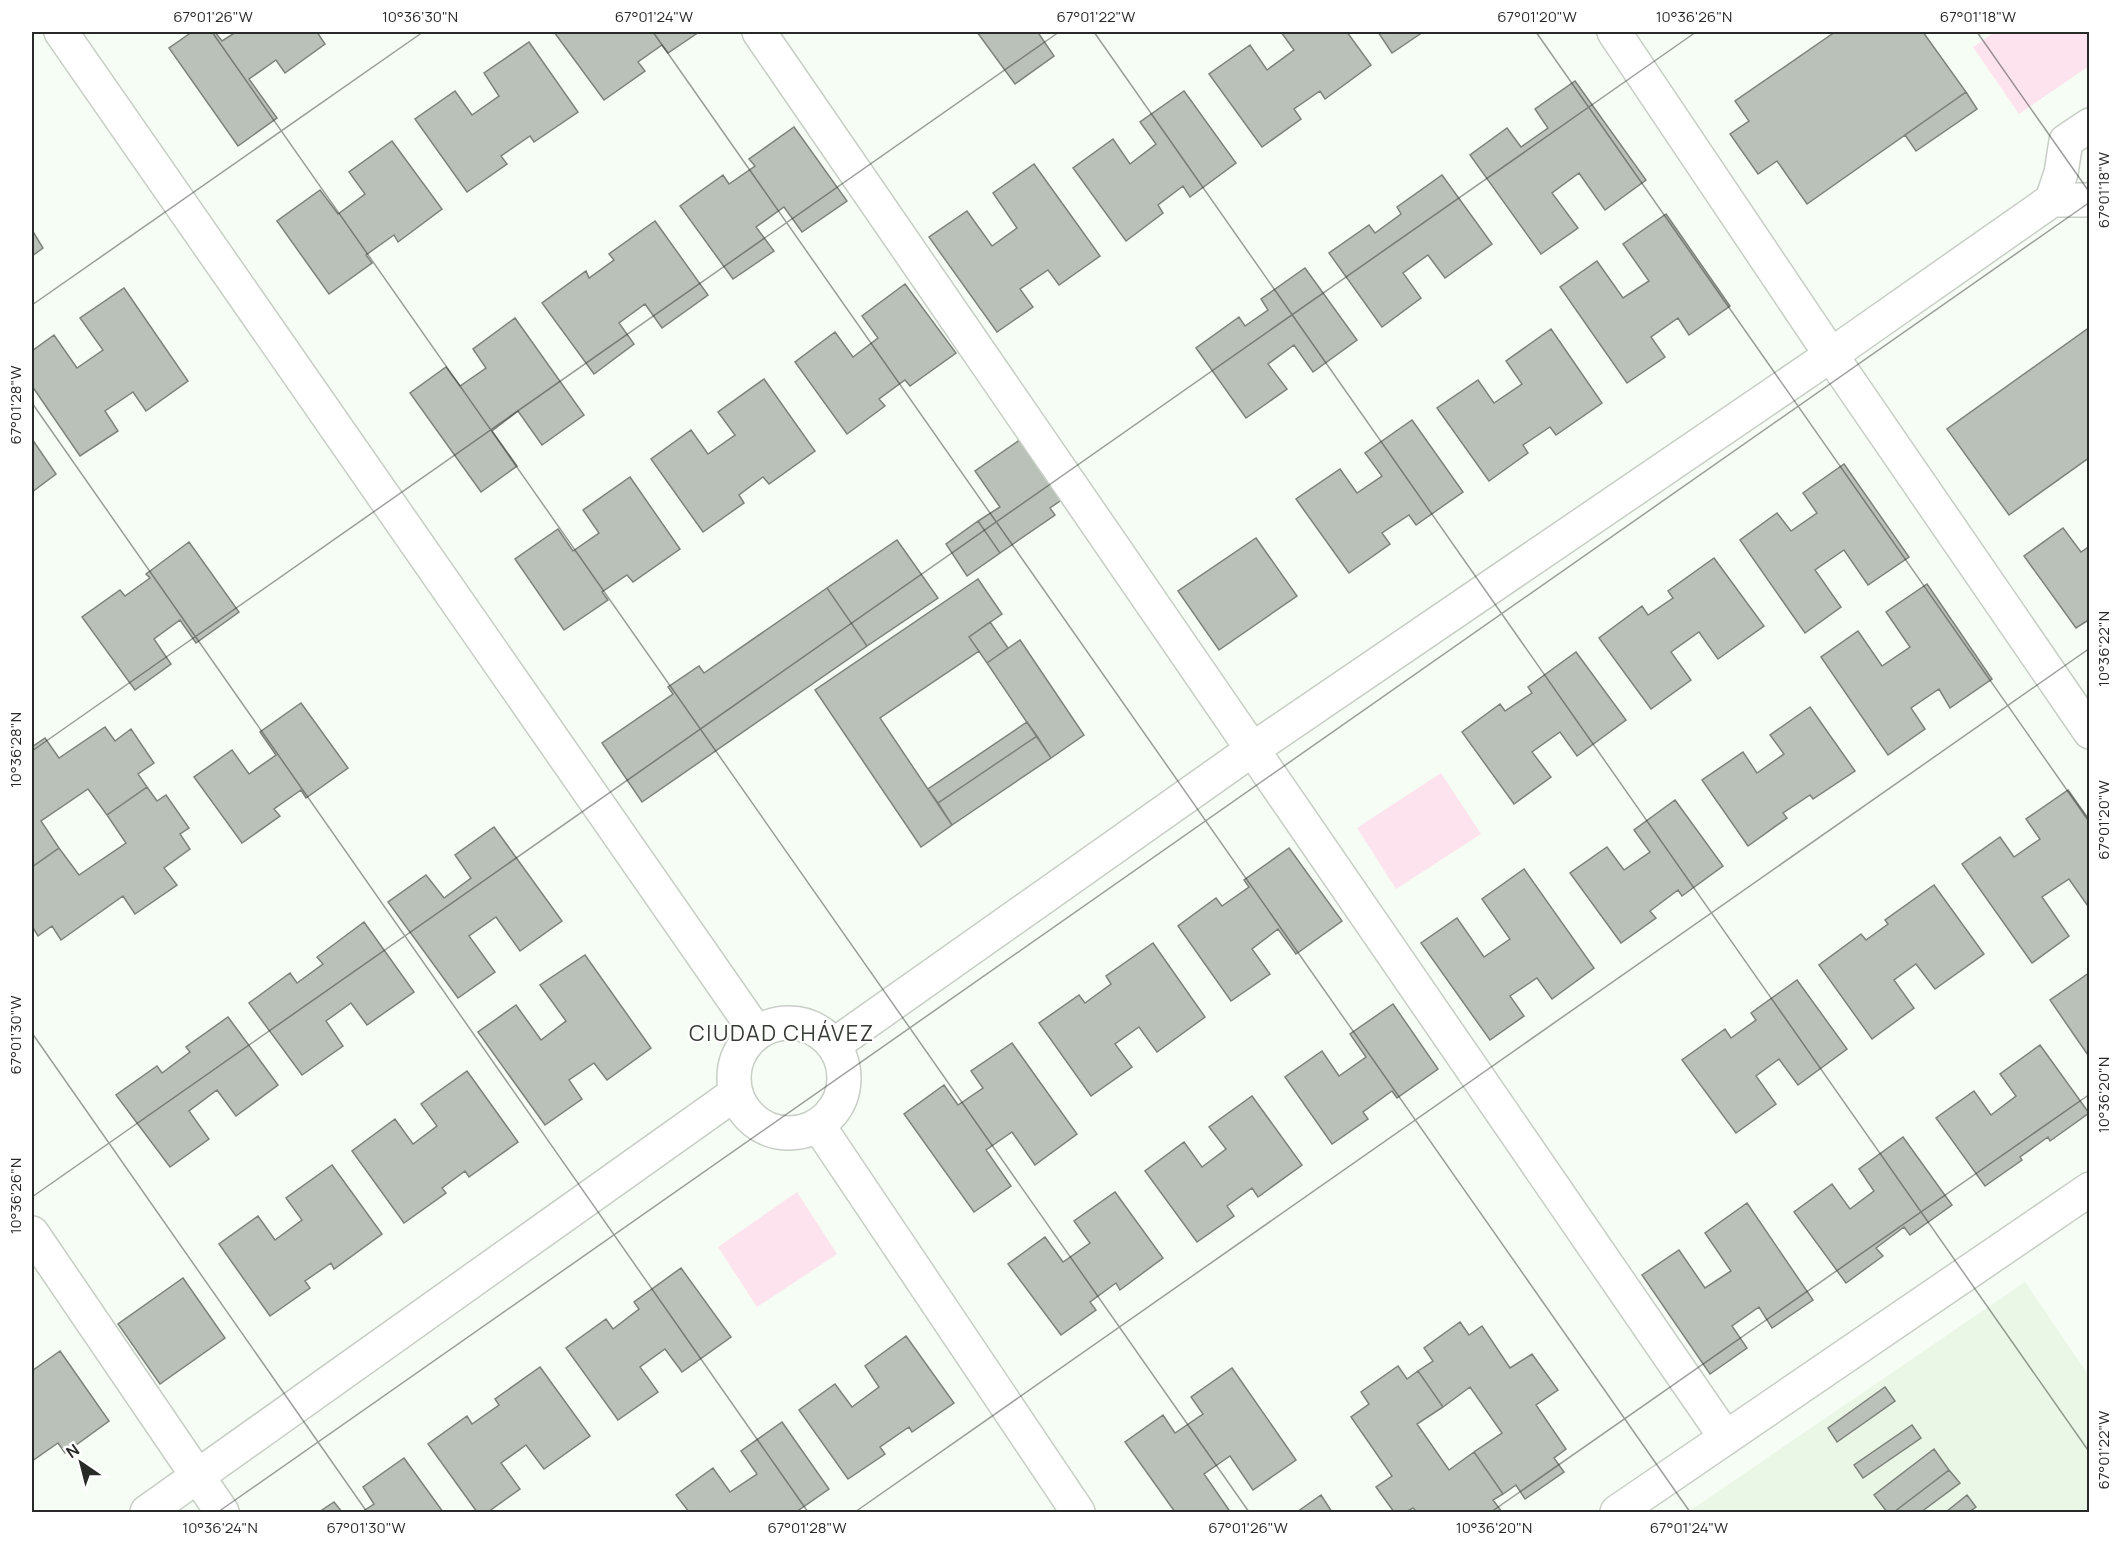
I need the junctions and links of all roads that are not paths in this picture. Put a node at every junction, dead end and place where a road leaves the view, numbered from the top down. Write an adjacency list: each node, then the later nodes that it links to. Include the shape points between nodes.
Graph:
1 (61, 32): 10 (street)
2 (759, 32): 9 (street)
3 (1614, 32): 7 (street)
4 (2090, 125): 5 (street, via 2066,141)
5 (2052, 200): 6 (street); 7 (street)
6 (2090, 200)
7 (1831, 355): 8 (street); 9 (street)
8 (2090, 732)
9 (1253, 749): 11 (street); 16 (street)
10 (757, 1033): 11 (street, via 777,1025 798,1023 818,1031); 12 (street, via 740,1053)
11 (834, 1045): 13 (street, via 845,1073 844,1089 830,1115)
12 (736, 1092): 13 (street, via 745,1110 760,1125 778,1132 799,1132); 17 (street)
13 (818, 1125): 20 (street)
14 (2090, 1189): 16 (street)
15 (32, 1233): 17 (street)
16 (1726, 1438): 21 (street)
17 (198, 1476): 18 (street); 19 (street)
18 (147, 1512)
19 (222, 1512)
20 (1078, 1512)
21 (1617, 1512)

